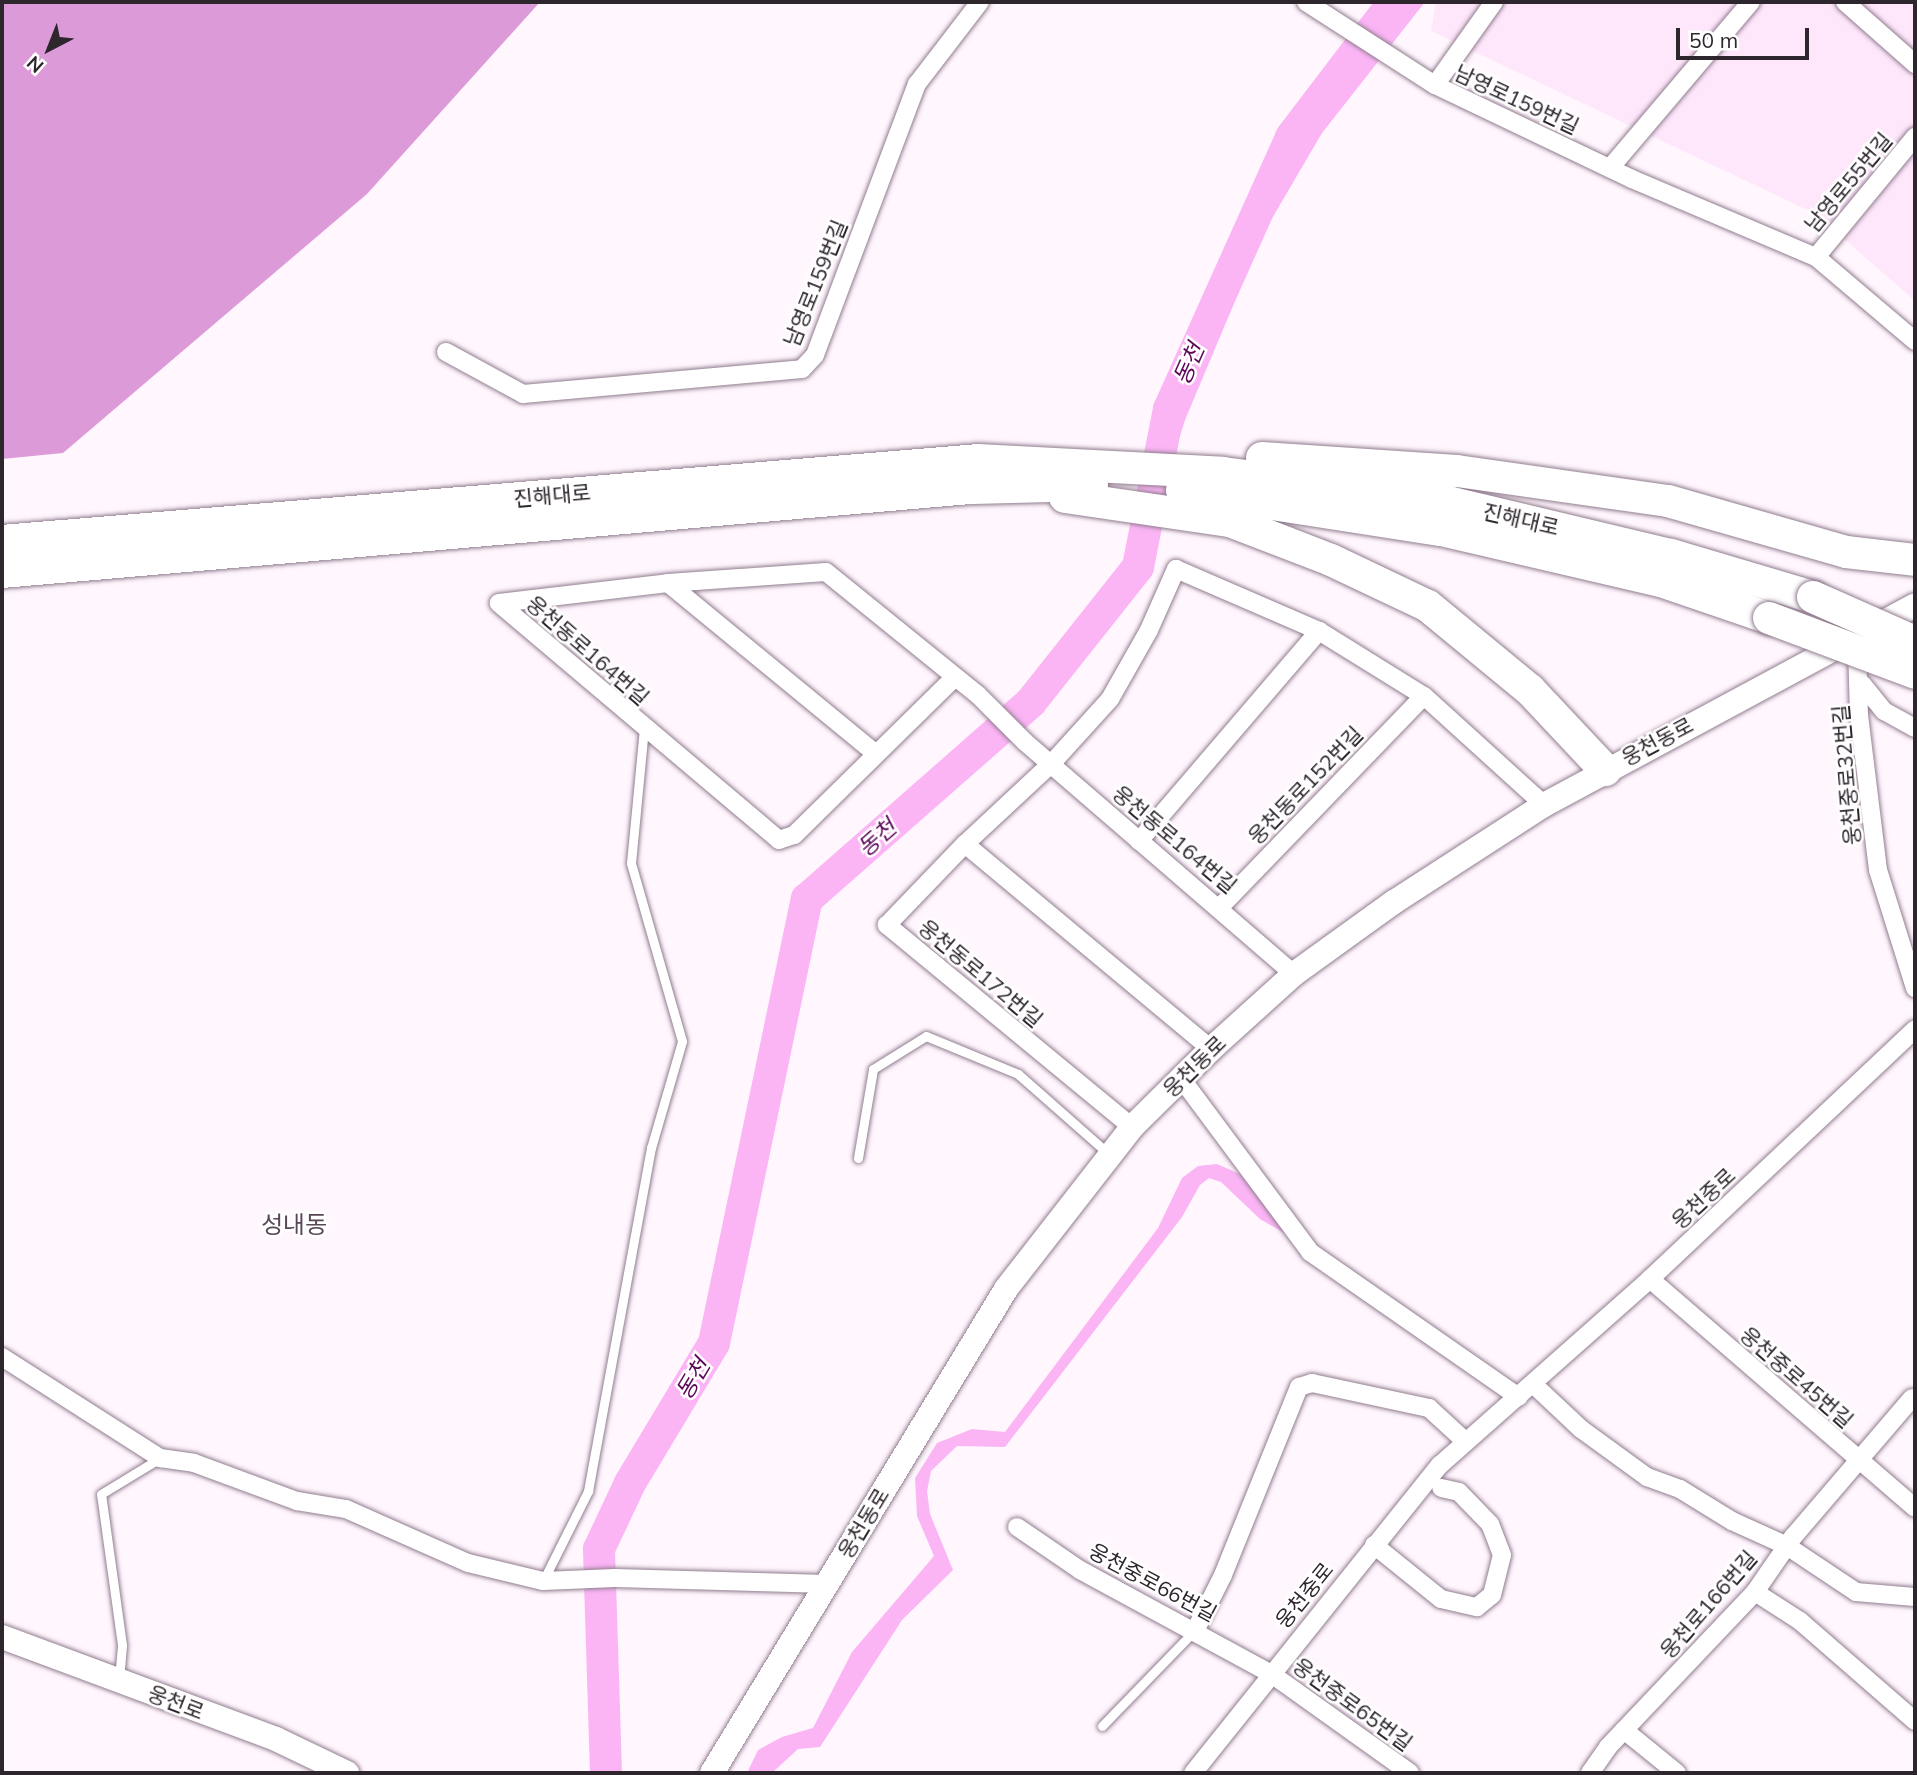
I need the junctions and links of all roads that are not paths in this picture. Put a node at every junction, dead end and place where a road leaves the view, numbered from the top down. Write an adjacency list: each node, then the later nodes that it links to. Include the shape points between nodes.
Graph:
1 (980, 2): 12 (street, 남영로159번길, via 917,84 815,355 802,369 523,394)
2 (1306, 2): 7 (street, 남영로159번길)
3 (1494, 2): 7 (street)
4 (1751, 2): 9 (street)
5 (1845, 2): 6 (street)
6 (1915, 64)
7 (1435, 85): 9 (street, 남영로159번길)
8 (1915, 137): 10 (street, 남영로55번길)
9 (1610, 168): 10 (street, 남영로159번길)
10 (1816, 257): 11 (street, 남영로159번길)
11 (1915, 341)
12 (446, 352)
13 (1224, 464): 15 (highway); 18 (highway, via 1457,471 1668,501 1846,552); 24 (highway, 진해대로, bridge, via 1448,502 1671,555 1813,597)
14 (974, 474): 15 (highway); 15 (highway); 17 (highway, 진해대로); 19 (highway, 진해대로)
15 (1093, 474): 16 (highway)
16 (1185, 501): 25 (highway, 진해대로, bridge, via 1441,530 1661,581); 33 (highway, via 1331,560 1428,606 1530,690)
17 (2, 541)
18 (1915, 560)
19 (2, 572)
20 (668, 583): 26 (street, 웅천동로164번길, via 826,572); 30 (street, 웅천동로164번길, via 499,603); 31 (street)
21 (1915, 605): 23 (main road, 웅천동로)
22 (1319, 631): 28 (street); 32 (street, via 1176,569 1149,630 1110,699); 35 (street)
23 (1856, 636): 27 (street, 웅천중로32번길); 33 (main road, 웅천동로)
24 (1915, 642)
25 (1915, 673)
26 (954, 678): 31 (street, 웅천동로164번길); 32 (street, 웅천동로164번길)
27 (1862, 684): 29 (street, via 1884,711); 39 (street, 웅천중로32번길, via 1859,715 1878,870)
28 (1424, 696): 34 (street); 37 (street, 웅천동로152번길)
29 (1915, 728)
30 (643, 729): 31 (street, 웅천동로164번길, via 779,840 794,835); 59 (lane, via 631,863 682,1041 651,1148 588,1491)
31 (874, 752)
32 (1052, 764): 35 (street, 웅천동로164번길); 36 (street, 웅천동로172번길)
33 (1605, 769): 34 (main road, 웅천동로)
34 (1544, 806): 38 (main road, 웅천동로, via 1394,902)
35 (1139, 841): 37 (street, 웅천동로164번길)
36 (965, 844): 41 (street); 43 (street, 웅천동로172번길, via 887,925)
37 (1220, 907): 38 (street, 웅천동로164번길)
38 (1294, 974): 41 (main road, 웅천동로)
39 (1915, 988)
40 (1915, 1028): 46 (street, 웅천중로)
41 (1211, 1049): 42 (main road, 웅천동로)
42 (1181, 1078): 43 (main road, 웅천동로); 49 (street, via 1310,1252)
43 (1132, 1127): 44 (main road, 웅천동로)
44 (1111, 1156): 45 (lane, via 1018,1074 926,1036 873,1069); 60 (main road, 웅천동로, via 1006,1289)
45 (858, 1158)
46 (1650, 1279): 48 (street, 웅천중로); 53 (street, 웅천중로45번길)
47 (2, 1357): 52 (street)
48 (1533, 1384): 49 (street, 웅천중로); 58 (street, via 1581,1429 1647,1477)
49 (1519, 1397): 51 (street, 웅천중로)
50 (1912, 1398): 53 (street, 웅천로166번길)
51 (1465, 1441): 57 (street, 웅천중로); 63 (street, via 1429,1408 1312,1383 1299,1387 1223,1575)
52 (160, 1458): 59 (street, via 194,1463 298,1501 346,1509 468,1563); 66 (lane, via 100,1494 122,1645)
53 (1860, 1463): 55 (street, 웅천중로45번길); 58 (street, 웅천로166번길)
54 (1441, 1488): 57 (street, via 1460,1492 1490,1524 1502,1555 1492,1595 1477,1607 1441,1599)
55 (1915, 1508)
56 (1017, 1527): 63 (street, 웅천중로66번길, via 1080,1570)
57 (1374, 1545): 65 (street, 웅천중로)
58 (1787, 1546): 61 (street, 웅천로166번길); 62 (street, via 1856,1592)
59 (542, 1581): 60 (street, via 615,1578)
60 (827, 1584): 71 (main road, 웅천동로)
61 (1755, 1592): 67 (street, via 1800,1620); 69 (street, 웅천로166번길)
62 (1915, 1597)
63 (1195, 1631): 65 (street, 웅천중로66번길); 68 (lane)
64 (2, 1637): 66 (main road, 웅천로)
65 (1270, 1673): 72 (street, 웅천중로); 73 (street, 웅천중로65번길)
66 (119, 1681): 70 (main road, 웅천로, via 276,1739)
67 (1915, 1721)
68 (1102, 1726)
69 (1624, 1730): 74 (street, 웅천로166번길); 75 (street)
70 (347, 1773)
71 (712, 1773)
72 (1193, 1773)
73 (1410, 1773)
74 (1590, 1773)
75 (1677, 1773)

